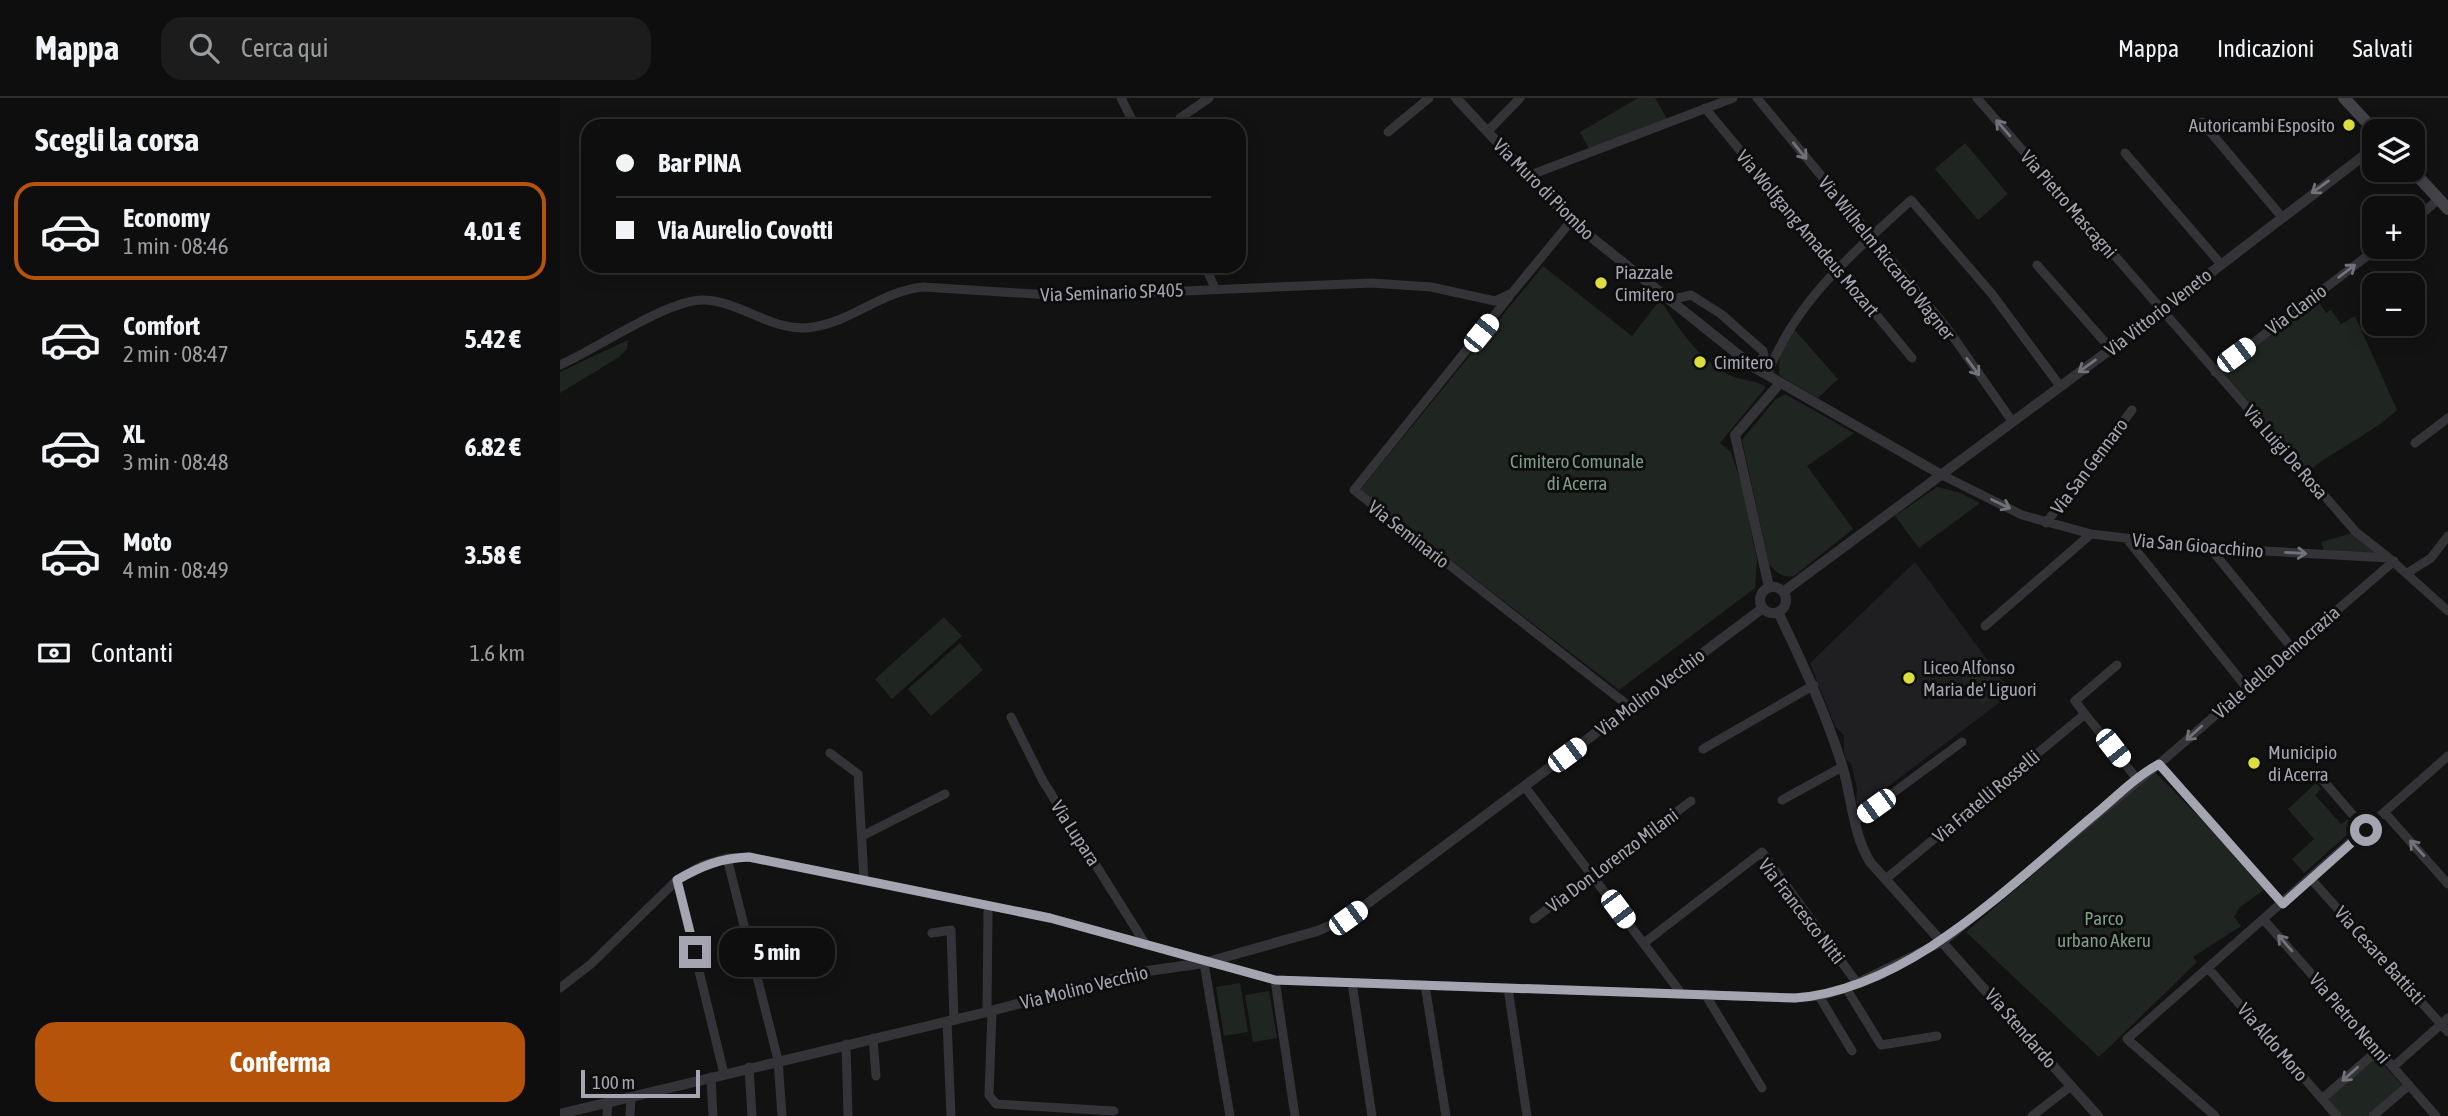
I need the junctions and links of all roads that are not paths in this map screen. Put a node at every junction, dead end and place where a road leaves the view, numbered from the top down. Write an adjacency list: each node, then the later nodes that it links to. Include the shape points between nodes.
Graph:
1 (1121, 98): 12 (street)
2 (1209, 98): 11 (street)
3 (1429, 98): 15 (street)
4 (1456, 98): 16 (street, Via Muro di Piombo)
5 (1520, 98): 16 (street)
6 (1733, 98): 10 (street)
7 (1757, 98): 25 (street, Via Wilhelm Riccardo Wagner, one-way to 25)
8 (1977, 98): 34 (street, Via Pietro Mascagni, one-way to 8)
9 (2344, 98): 13 (main road)
10 (1705, 108): 19 (street); 29 (street, Via Wolfgang Amadeus Mozart)
11 (1180, 118)
12 (1132, 119)
13 (2364, 119)
14 (2202, 122): 23 (street)
15 (1388, 132)
16 (1487, 132): 19 (street, Via Muro di Piombo)
17 (2125, 153): 27 (street)
18 (2362, 157): 23 (street, Via Vittorio Veneto, one-way to 23)
19 (1528, 176): 24 (street, Via Muro di Piombo)
20 (2425, 182): 21 (main road)
21 (2445, 200): 22 (street)
22 (2425, 213)
23 (2281, 216): 27 (street, Via Vittorio Veneto)
24 (1571, 221): 32 (street); 33 (street, Via Muro di Piombo)
25 (1871, 237): 29 (street); 42 (street, via 1911,200 1992,294); 45 (street, Via Wilhelm Riccardo Wagner, one-way to 45, via 1947,328)
26 (2363, 259): 39 (street, Via Clanio, one-way to 26)
27 (2221, 263): 34 (street, Via Vittorio Veneto)
28 (2037, 265): 35 (street)
29 (1838, 270): 36 (street, Via Wolfgang Amadeus Mozart); 40 (street, via 1803,305 1780,342)
30 (1208, 273): 31 (street)
31 (1215, 288): 32 (street, Via Seminario SP405, via 1372,283 1431,287 1495,300); 37 (street, Via Seminario SP405, via 1066,296 906,289 811,328 696,300 678,304)
32 (1513, 293): 65 (street, Via Seminario, via 1354,490)
33 (1670, 300): 38 (street, Via Muro di Piombo); 38 (street, via 1692,295 1734,324 1763,351)
34 (2160, 309): 35 (street, Via Vittorio Veneto); 39 (street, Via Luigi De Rosa)
35 (2111, 349): 42 (street, Via Vittorio Veneto, one-way to 42)
36 (1912, 358)
37 (560, 365)
38 (1755, 368): 40 (street, Via Muro di Piombo)
39 (2214, 372): 53 (street, Via Luigi De Rosa, via 2356,532)
40 (1767, 375): 41 (street, Via Muro di Piombo)
41 (1780, 383): 47 (street, Via Muro di Piombo); 55 (street, via 1735,435)
42 (2060, 386): 45 (street, Via Vittorio Veneto)
43 (2132, 410): 48 (street, Via San Gennaro)
44 (2448, 418): 46 (street)
45 (2012, 421): 47 (street, Via Vittorio Veneto)
46 (2415, 443)
47 (1940, 474): 48 (street, Via San Gioacchino, one-way to 48); 56 (street)
48 (2046, 523): 49 (street, Via San Gioacchino)
49 (2091, 534): 51 (street, Via San Gioacchino); 60 (street)
50 (2448, 536): 54 (street, via 2431,558)
51 (2127, 538): 52 (street, Via San Gioacchino); 64 (street)
52 (2210, 548): 53 (street, Via San Gioacchino, one-way to 53); 61 (street)
53 (2392, 559): 54 (street); 61 (street, Viale della Democrazia)
54 (2409, 572): 58 (street)
55 (1769, 587): 56 (street); 57 (street, via 1760,596)
56 (1783, 592): 59 (street, via 1785,602)
57 (1763, 608): 59 (street); 65 (street, Via Molino Vecchio)
58 (2448, 611)
59 (1778, 612): 63 (street, Via Stendardo)
60 (1985, 626)
61 (2292, 648): 64 (street, Viale della Democrazia)
62 (2118, 665): 66 (street, via 2075,701)
63 (1814, 685): 69 (street); 73 (street, Via Stendardo)
64 (2246, 687): 72 (street, Viale della Democrazia, one-way to 72)
65 (1630, 707): 76 (street, Via Molino Vecchio)
66 (2085, 714): 75 (street); 86 (street, Via Fratelli Rosselli)
67 (1011, 718): 98 (street, Via Lupara, via 1043,781)
68 (1962, 742): 81 (street)
69 (1703, 749)
70 (830, 754): 83 (street, via 858,774)
71 (2448, 756): 80 (street)
72 (2159, 764): 75 (street, Viale della Democrazia); 91 (street)
73 (1842, 767): 78 (street); 81 (street, Via Stendardo)
74 (2320, 777): 82 (street)
75 (2137, 779): 96 (street, Viale della Democrazia)
76 (1525, 787): 85 (street); 99 (street, Via Molino Vecchio, via 1348,918)
77 (945, 794): 83 (street)
78 (1782, 800)
79 (1691, 801): 85 (street, Via Don Lorenzo Milani)
80 (2385, 813): 82 (street); 90 (street, one-way to 80)
81 (1855, 821): 86 (street, Via Stendardo, via 1861,847)
82 (2366, 830): 87 (street)
83 (862, 836): 89 (street)
84 (727, 858): 88 (street); 89 (street, Viale della Democrazia, via 749,857); 119 (street)
85 (1591, 875): 93 (street, Via Don Lorenzo Milani); 97 (street)
86 (1887, 878): 96 (street, Via Stendardo)
87 (2311, 879): 91 (street); 113 (street, Via Cesare Battisti)
88 (677, 880): 107 (street); 122 (street)
89 (864, 880): 98 (street, Viale della Democrazia, via 1050,918)
90 (2448, 884)
91 (2283, 904): 94 (street)
92 (988, 911): 111 (street)
93 (1534, 919)
94 (2264, 920): 100 (street); 117 (street, Via Pietro Nenni, one-way to 94)
95 (932, 933): 112 (street, via 951,930)
96 (1944, 941): 103 (street, Viale della Democrazia); 126 (street, Via Stendardo)
97 (1644, 943): 103 (street, Via Francesco Nitti, via 1762,852); 108 (street)
98 (1146, 945): 99 (street, Viale della Democrazia)
99 (1205, 963): 101 (street, Viale della Democrazia); 111 (street, Via Molino Vecchio, via 1134,973); 140 (street)
100 (2208, 968): 129 (street, Via Aldo Moro); 147 (street, via 2127,1039)
101 (1275, 980): 102 (street, Viale della Democrazia); 141 (street)
102 (1352, 983): 104 (street, Viale della Democrazia); 142 (street)
103 (1857, 983): 106 (street, Viale della Democrazia)
104 (1425, 985): 105 (street, Viale della Democrazia); 143 (street)
105 (1508, 988): 108 (street, Viale della Democrazia); 144 (street)
106 (1846, 988): 110 (street, Viale della Democrazia); 114 (street, via 1881,1045)
107 (560, 989)
108 (1681, 993): 109 (street, Viale della Democrazia)
109 (1705, 994): 110 (street, Viale della Democrazia); 127 (street)
110 (1819, 996): 118 (street)
111 (989, 1012): 112 (street, Via Molino Vecchio); 131 (street, via 989,1096 996,1104)
112 (951, 1020): 115 (street, Via Molino Vecchio); 139 (street)
113 (2446, 1025): 121 (street)
114 (1937, 1036)
115 (873, 1038): 116 (street, Via Molino Vecchio); 123 (street)
116 (846, 1044): 119 (street, Via Molino Vecchio); 138 (street)
117 (2378, 1049): 121 (street, Via Pietro Nenni); 129 (street, one-way to 129)
118 (1853, 1051)
119 (778, 1059): 120 (street, Via Molino Vecchio); 137 (street)
120 (749, 1067): 122 (street, Via Molino Vecchio); 136 (street)
121 (2393, 1067): 125 (street, Via Pietro Nenni)
122 (724, 1074): 124 (street, Via Molino Vecchio)
123 (876, 1076)
124 (711, 1077): 128 (street, Via Molino Vecchio); 135 (street)
125 (2409, 1085): 149 (street); 150 (street, Via Pietro Nenni)
126 (2071, 1086): 145 (street); 146 (street, Via Stendardo)
127 (1762, 1088)
128 (631, 1097): 130 (street, Via Molino Vecchio); 134 (street)
129 (2322, 1099): 148 (street, Via Aldo Moro)
130 (608, 1102): 132 (street, Via Molino Vecchio); 133 (street)
131 (1114, 1111)
132 (560, 1114)
133 (607, 1116)
134 (630, 1116)
135 (713, 1116)
136 (752, 1116)
137 (782, 1116)
138 (848, 1116)
139 (951, 1116)
140 (1230, 1116)
141 (1295, 1116)
142 (1372, 1116)
143 (1446, 1116)
144 (1527, 1116)
145 (2032, 1116)
146 (2098, 1116)
147 (2215, 1116)
148 (2337, 1116)
149 (2373, 1116)
150 (2436, 1116)

